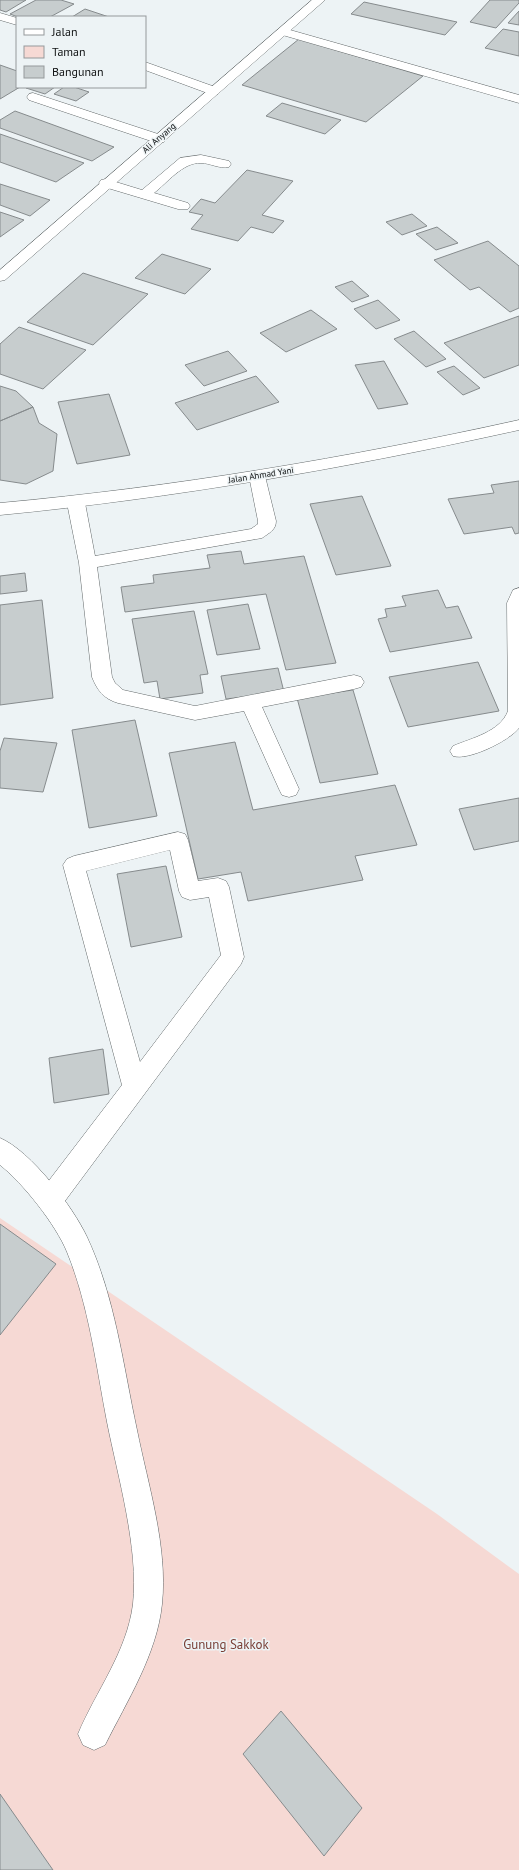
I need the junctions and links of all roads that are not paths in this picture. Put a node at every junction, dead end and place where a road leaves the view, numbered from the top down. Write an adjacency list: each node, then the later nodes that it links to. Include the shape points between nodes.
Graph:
1 (319, 0): 4 (street, Ali Anyang)
2 (0, 16): 3 (street)
3 (16, 22)
4 (283, 32): 6 (street, Ali Anyang); 8 (street)
5 (146, 66): 6 (street)
6 (214, 91): 9 (street, Ali Anyang)
7 (33, 97): 9 (street)
8 (519, 99)
9 (159, 139): 11 (street, Ali Anyang)
10 (224, 164): 12 (street, via 201,159 185,161)
11 (106, 183): 12 (street); 14 (street, Ali Anyang)
12 (145, 194): 13 (street)
13 (183, 206)
14 (2, 272)
15 (519, 425): 16 (street, Jalan Ahmad Yani, via 435,444)
16 (257, 476): 17 (street, Jalan Ahmad Yani); 19 (street, via 267,521 267,526 262,531)
17 (76, 503): 18 (street, Jalan Ahmad Yani); 19 (street)
18 (0, 509)
19 (88, 563): 22 (street, via 102,677 109,692 195,713)
20 (519, 594): 23 (street, via 516,603 516,720 503,732)
21 (354, 682): 22 (street)
22 (250, 702): 24 (street)
23 (460, 751)
24 (289, 789)
25 (135, 1088): 25 (street, via 233,957 218,887 190,891 178,840 74,865); 27 (street)
26 (0, 1150): 27 (street, via 13,1160)
27 (50, 1200): 28 (street, via 76,1244 96,1294 145,1538 148,1577 146,1613 139,1643)
28 (94, 1734)

